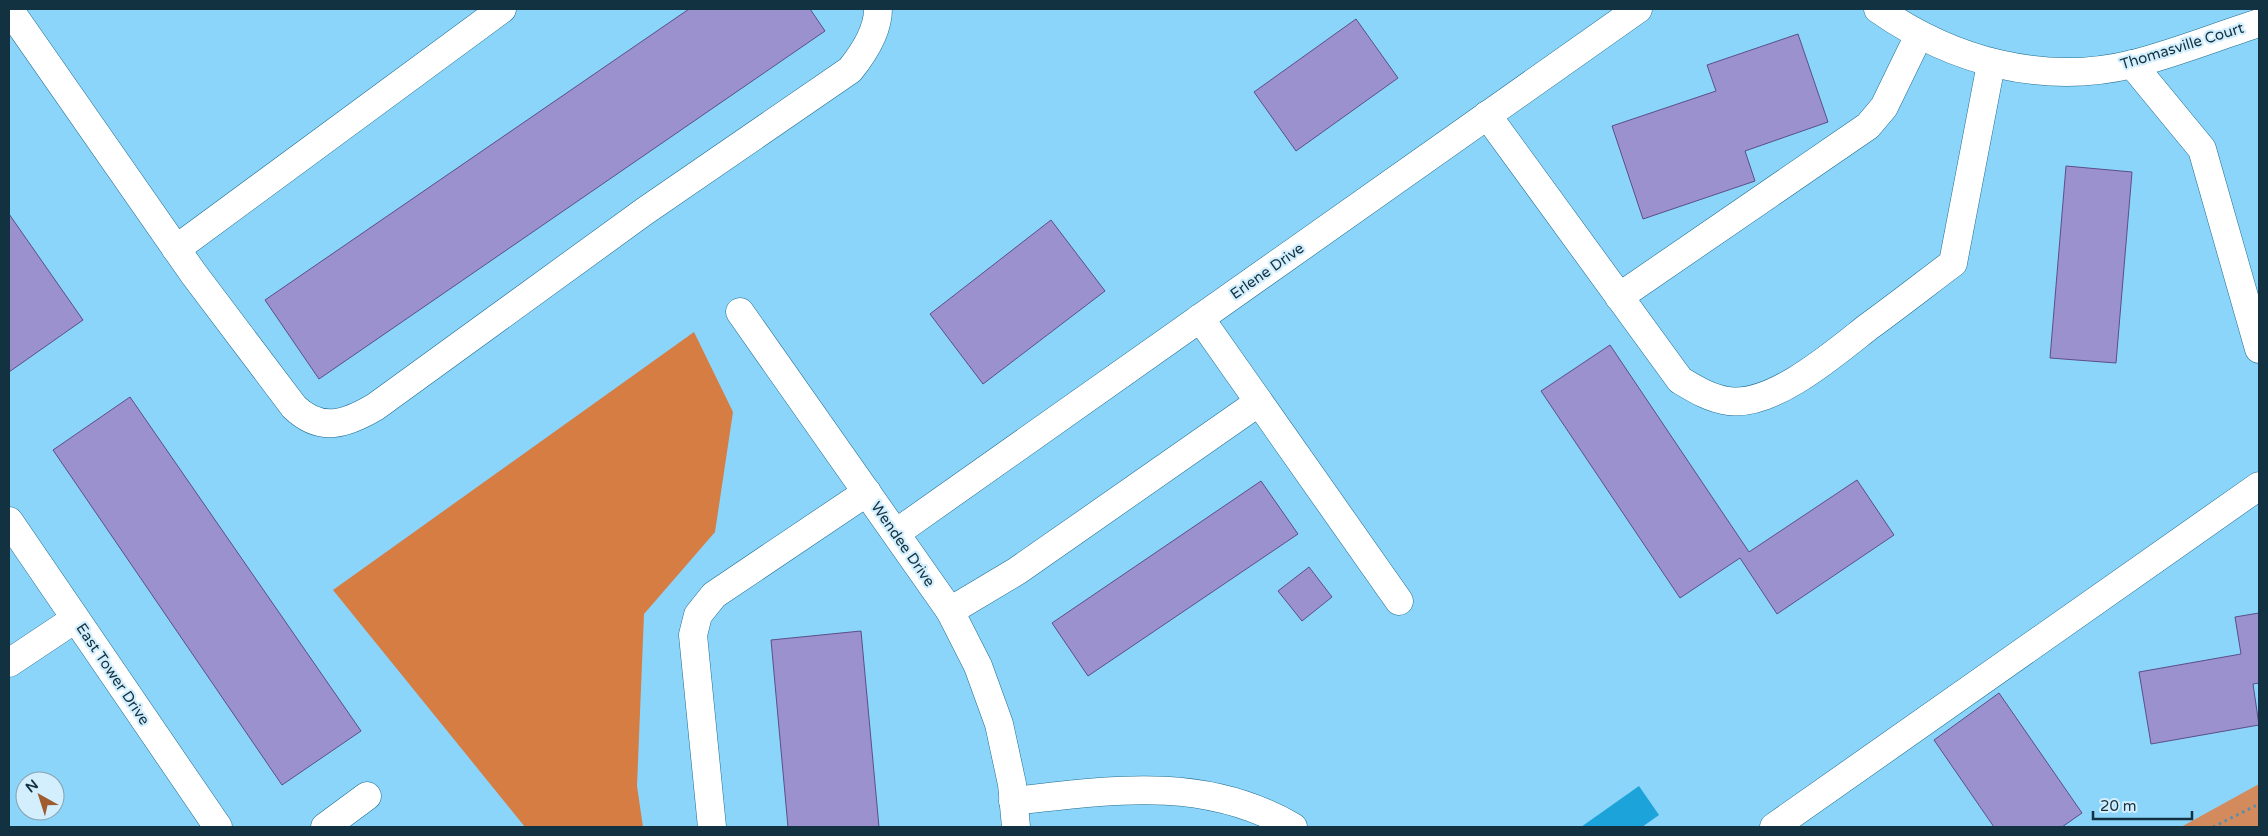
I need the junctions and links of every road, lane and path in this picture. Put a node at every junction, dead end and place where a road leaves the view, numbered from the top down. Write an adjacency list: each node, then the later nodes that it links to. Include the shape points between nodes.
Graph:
1 (10, 9): 11 (street)
2 (502, 9): 11 (street)
3 (878, 9): 11 (street, via 878,19 867,44 850,70 645,211 354,420 320,423 306,418 288,399)
4 (1638, 9): 10 (street, Erlene Drive)
5 (1878, 9): 7 (street, Thomasville Court)
6 (2259, 23): 9 (street, Thomasville Court)
7 (1919, 35): 8 (street, Thomasville Court, via 1946,49); 12 (street, via 1884,107 1868,126)
8 (1991, 64): 9 (street, Thomasville Court, via 2038,71 2086,71); 12 (street, via 1954,262 1804,375 1753,398 1730,402 1704,394 1680,380)
9 (2132, 64): 15 (street, via 2202,149)
10 (1487, 115): 12 (street); 14 (street, Erlene Drive)
11 (176, 249)
12 (1619, 297)
13 (740, 312): 18 (street, Wendee Drive)
14 (1200, 318): 16 (street); 20 (street, Erlene Drive)
15 (2259, 349)
16 (1259, 402): 21 (street); 22 (street, via 1016,571)
17 (2259, 486): 32 (street)
18 (867, 492): 20 (street, Wendee Drive); 30 (street, via 714,595 698,615 693,635)
19 (9, 521): 23 (street, East Tower Drive)
20 (896, 533): 22 (street, Wendee Drive)
21 (1400, 600)
22 (950, 611): 27 (street, Wendee Drive, via 978,666 999,724)
23 (75, 619): 24 (street); 28 (street, East Tower Drive)
24 (9, 663)
25 (368, 796): 29 (street)
26 (2259, 804): 33 (path)
27 (1014, 814): 31 (street, Wendee Drive, via 1091,792 1168,789 1228,799)
28 (218, 827)
29 (325, 827)
30 (712, 827)
31 (1293, 827)
32 (1774, 827)
33 (2213, 827)

